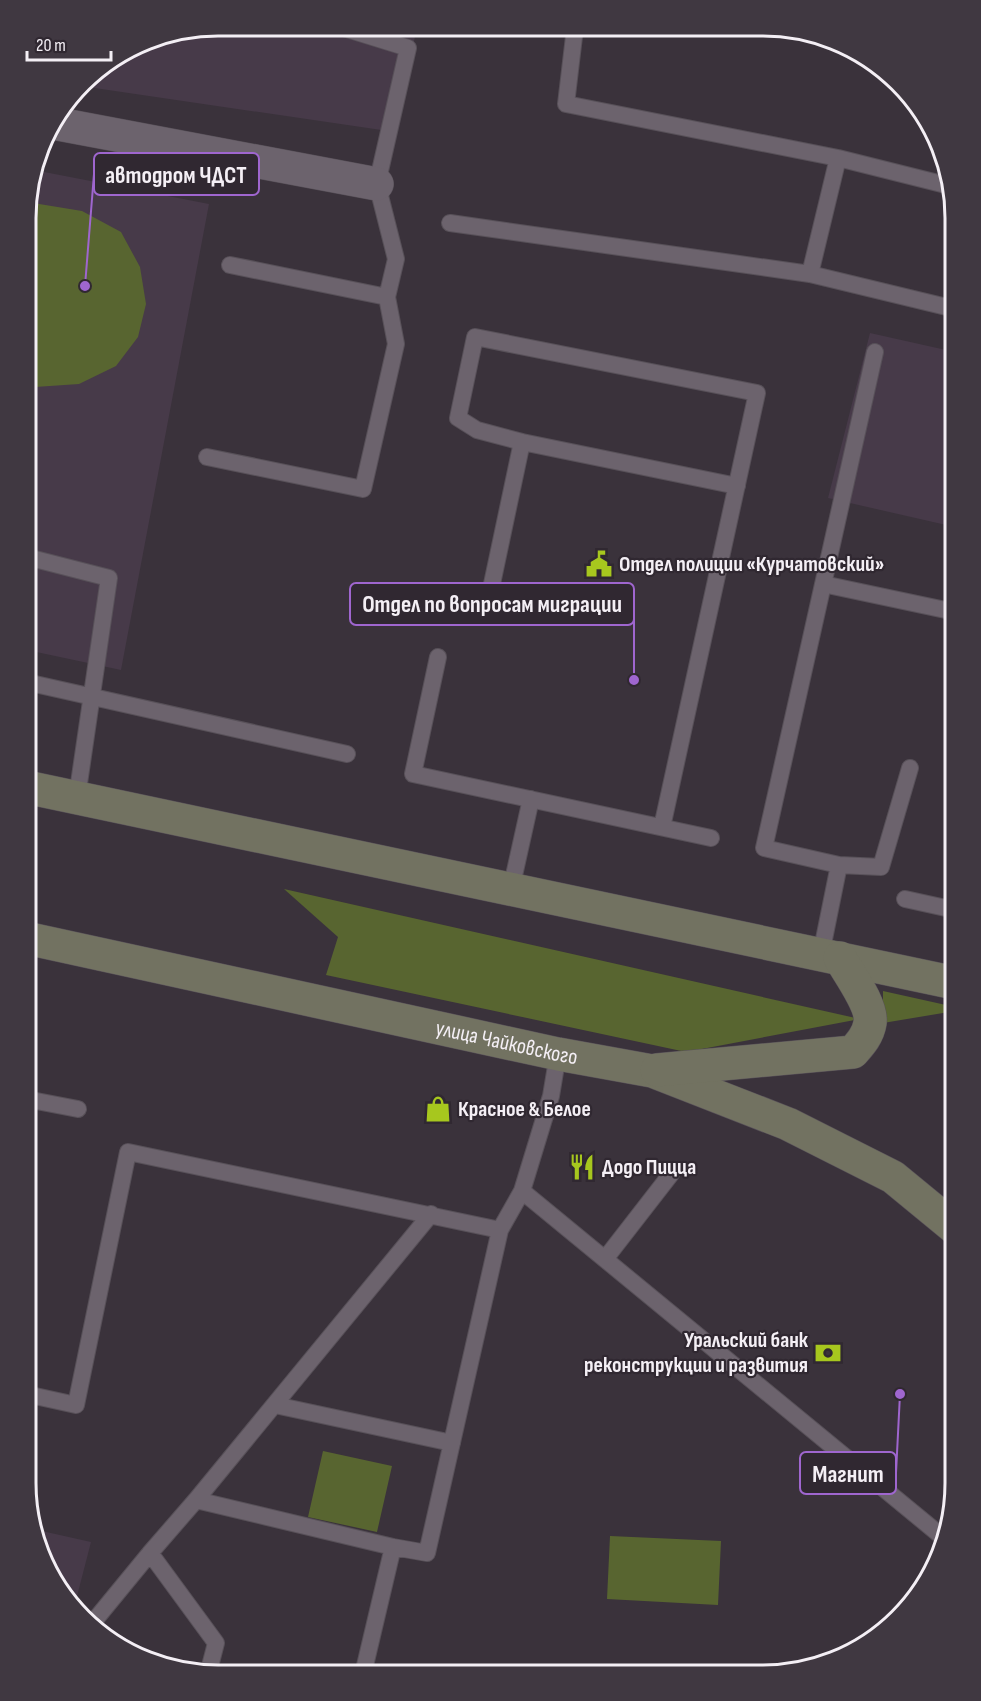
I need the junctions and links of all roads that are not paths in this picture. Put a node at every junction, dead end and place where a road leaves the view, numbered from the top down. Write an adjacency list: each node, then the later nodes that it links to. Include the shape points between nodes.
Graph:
1 (369, 36): 5 (lane, via 408,48)
2 (574, 36): 4 (lane, via 566,104)
3 (62, 125): 5 (street)
4 (838, 158): 6 (lane); 9 (lane)
5 (377, 184): 10 (lane, via 396,259)
6 (942, 184)
7 (450, 223): 9 (lane)
8 (230, 265): 10 (lane)
9 (810, 274): 11 (lane)
10 (387, 297): 14 (lane, via 396,344 363,489)
11 (945, 306)
12 (875, 352): 17 (lane)
13 (522, 442): 15 (lane); 15 (lane, via 477,430 458,418 475,337 757,393); 18 (lane)
14 (207, 457)
15 (737, 486): 28 (lane)
16 (36, 560): 22 (lane, via 109,578)
17 (823, 584): 19 (lane); 30 (lane, via 764,848)
18 (489, 598)
19 (945, 610)
20 (438, 657): 27 (lane, via 412,774)
21 (36, 684): 22 (lane)
22 (92, 696): 23 (lane); 26 (lane)
23 (347, 754)
24 (910, 768): 30 (lane, via 881,867)
25 (36, 789): 26 (main road)
26 (77, 797): 31 (main road)
27 (531, 799): 28 (lane); 31 (lane)
28 (662, 827): 29 (lane)
29 (711, 838)
30 (839, 865): 35 (lane)
31 (511, 889): 35 (main road)
32 (904, 899): 33 (lane)
33 (945, 908)
34 (36, 940): 37 (main road, улица Чайковского)
35 (830, 956): 36 (main road); 38 (main road, via 867,1005 871,1022 853,1052)
36 (945, 981)
37 (558, 1054): 38 (main road, улица Чайковского); 42 (lane, via 551,1096)
38 (652, 1071): 44 (main road, улица Чайковского, via 788,1124 893,1177)
39 (36, 1101): 40 (lane)
40 (78, 1109)
41 (671, 1174): 46 (lane)
42 (522, 1191): 45 (lane); 46 (lane)
43 (431, 1214): 45 (lane); 47 (lane, via 128,1152 76,1405); 48 (lane)
44 (945, 1220)
45 (500, 1230): 49 (lane)
46 (605, 1259): 51 (lane)
47 (36, 1396)
48 (275, 1405): 49 (lane); 50 (lane)
49 (452, 1443): 52 (lane, via 427,1553)
50 (196, 1500): 52 (lane); 53 (lane)
51 (938, 1533)
52 (393, 1547): 56 (lane)
53 (150, 1553): 54 (lane); 55 (lane, via 216,1643)
54 (96, 1618)
55 (210, 1664)
56 (365, 1665)

